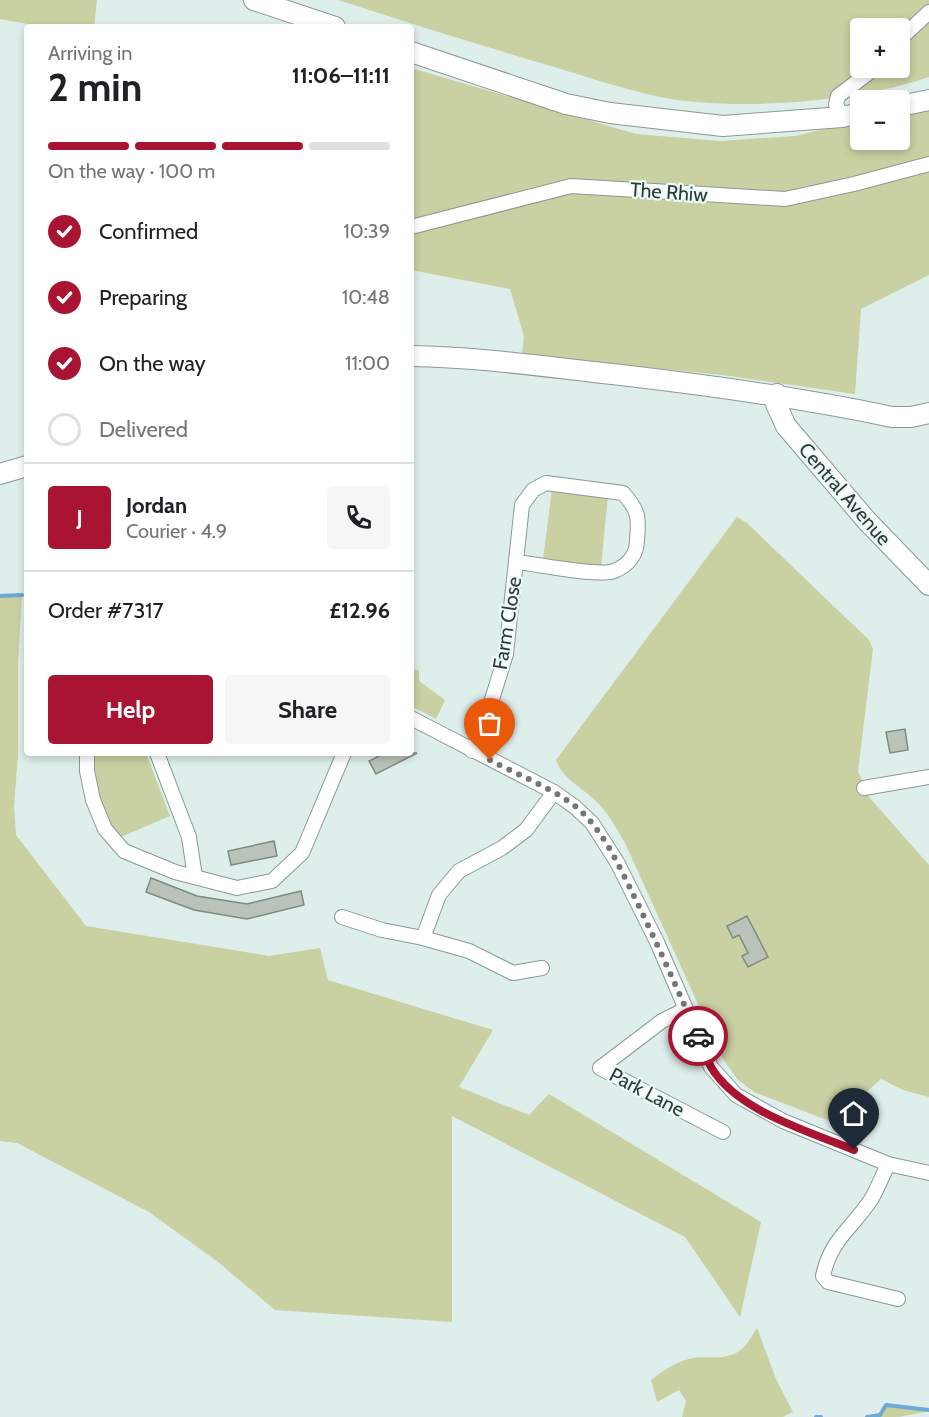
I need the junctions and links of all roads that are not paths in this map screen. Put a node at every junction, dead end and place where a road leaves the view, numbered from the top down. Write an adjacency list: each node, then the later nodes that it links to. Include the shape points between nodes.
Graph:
1 (254, 0): 3 (street)
2 (929, 12): 4 (street)
3 (326, 24)
4 (910, 30)
5 (414, 53): 10 (street, via 566,104 610,113 723,126)
6 (862, 78): 9 (street, via 838,96 836,104)
7 (929, 100): 8 (street)
8 (910, 104)
9 (850, 114)
10 (850, 115)
11 (929, 164): 12 (street, The Rhiw, via 785,199 571,186)
12 (414, 226)
13 (414, 357): 14 (street, via 525,364)
14 (777, 394): 15 (street, via 892,417); 19 (street, Central Avenue, via 776,404 786,426 867,521)
15 (929, 413)
16 (24, 467): 17 (street)
17 (0, 474)
18 (517, 562): 18 (street, Farm Close, via 612,572 637,552 639,515 623,493 546,483 533,490 522,505); 21 (street, Farm Close, via 506,654)
19 (929, 585)
20 (414, 720): 21 (street)
21 (472, 751): 27 (street)
22 (87, 756): 28 (street, via 93,801 105,830 117,844 124,851)
23 (158, 756): 28 (street, via 189,837)
24 (343, 756): 28 (street, via 302,853 272,880 237,888)
25 (929, 777): 26 (street)
26 (864, 788)
27 (554, 792): 30 (street, via 526,830 459,872 439,895); 32 (street, via 592,823 617,862)
28 (195, 877)
29 (342, 917): 30 (street)
30 (423, 938): 31 (street, via 469,951 513,973)
31 (542, 968)
32 (686, 1010): 33 (street, Park Lane, via 662,1021 600,1068); 34 (street, via 711,1067 736,1095 783,1121)
33 (723, 1132)
34 (888, 1164): 35 (street); 36 (street, via 871,1199 835,1243 823,1276 828,1282)
35 (929, 1173)
36 (898, 1299)

